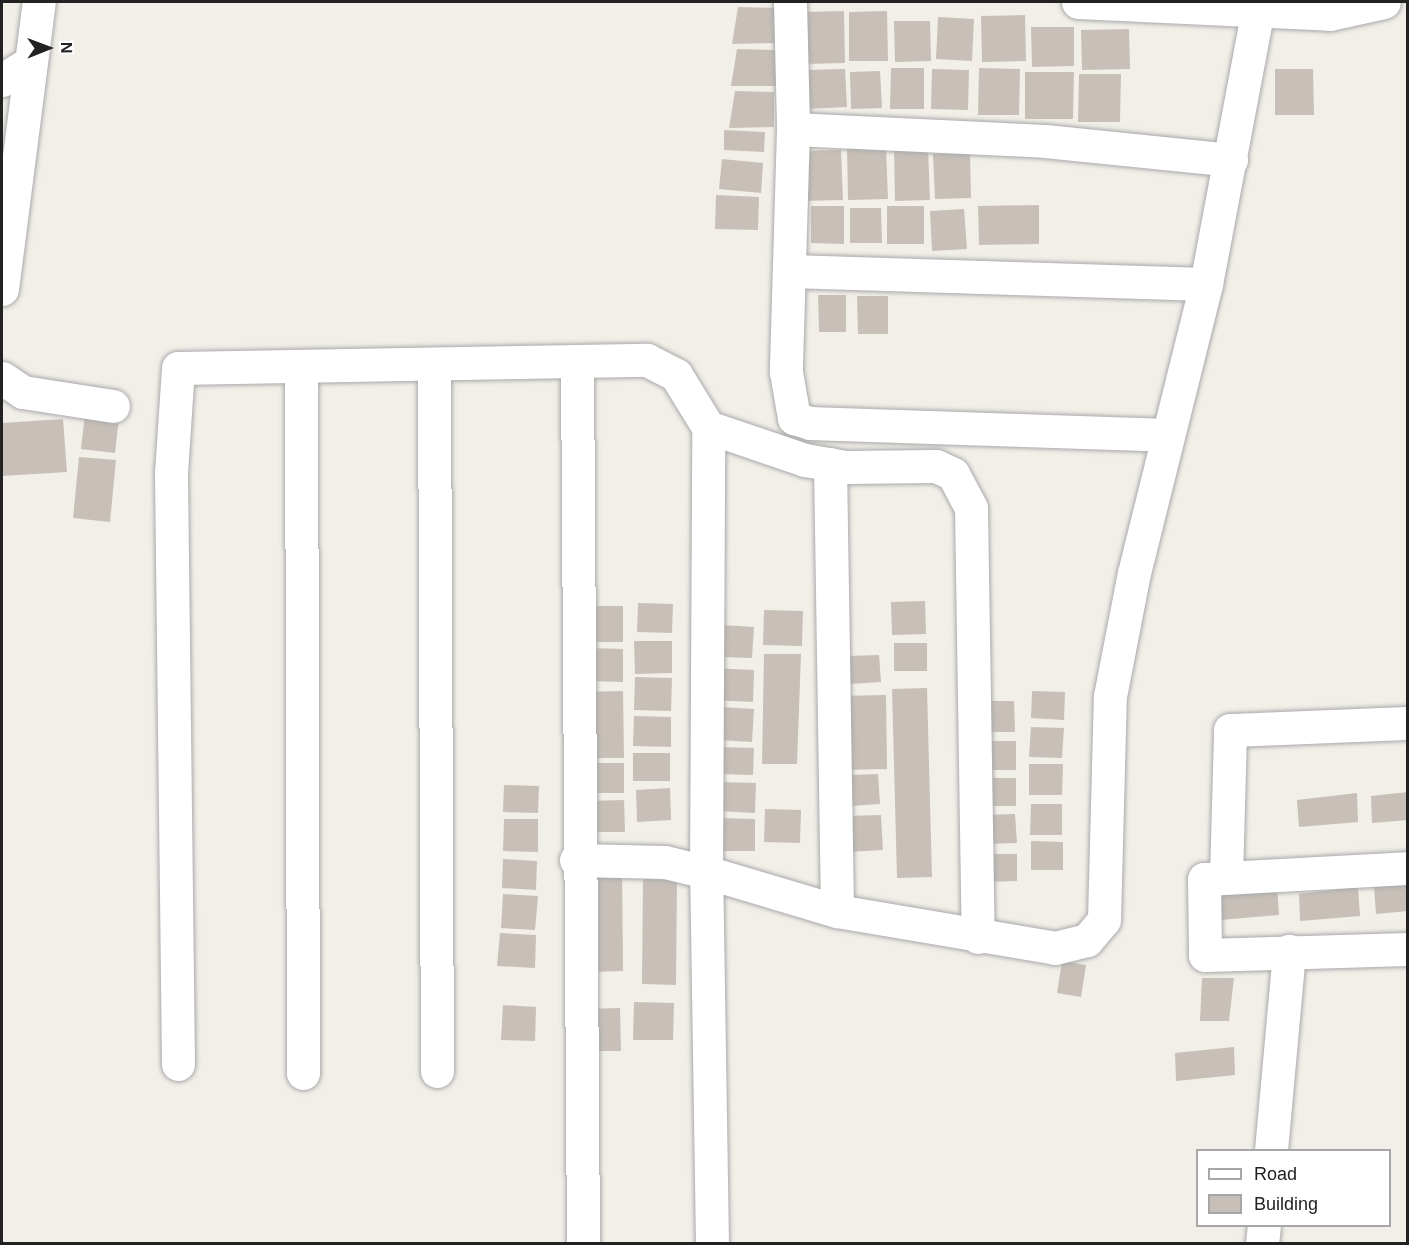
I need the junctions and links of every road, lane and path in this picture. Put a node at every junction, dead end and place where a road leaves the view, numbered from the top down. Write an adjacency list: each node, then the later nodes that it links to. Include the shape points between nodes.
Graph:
1 (39, 2): 6 (street)
2 (790, 2): 8 (street)
3 (1078, 2): 5 (street)
4 (1384, 2): 5 (street, via 1330,14)
5 (1257, 14): 9 (street)
6 (31, 62): 7 (street); 10 (street)
7 (2, 80)
8 (793, 129): 9 (street, via 1045,141); 11 (street)
9 (1231, 160): 12 (street)
10 (5, 231): 13 (street)
11 (790, 271): 12 (street); 19 (street, via 788,405)
12 (1206, 284): 21 (street)
13 (2, 289)
14 (576, 364): 15 (street); 20 (street, via 647,360 676,375); 25 (street)
15 (434, 366): 16 (street); 34 (street)
16 (301, 368): 33 (street, via 178,368 171,473); 35 (street)
17 (2, 378): 18 (street, via 23,392)
18 (113, 406)
19 (801, 421): 21 (street); 22 (street)
20 (708, 427): 22 (street); 27 (street)
21 (1167, 435): 30 (street, via 1110,696 1104,920 1072,947)
22 (782, 451): 23 (street)
23 (830, 464): 29 (street); 30 (street, via 936,466 953,474 971,508)
24 (1407, 723): 28 (street, via 1230,730)
25 (576, 860): 27 (street, via 666,862); 38 (street)
26 (1407, 868): 28 (street)
27 (706, 872): 29 (street); 39 (street)
28 (1226, 877): 32 (street, via 1203,879 1205,955)
29 (837, 911): 30 (street)
30 (978, 937)
31 (1407, 949): 32 (street)
32 (1289, 951): 36 (street)
33 (178, 1064)
34 (437, 1071)
35 (303, 1072)
36 (1271, 1149)
37 (1264, 1227): 40 (street)
38 (583, 1244)
39 (712, 1244)
40 (1262, 1244)

